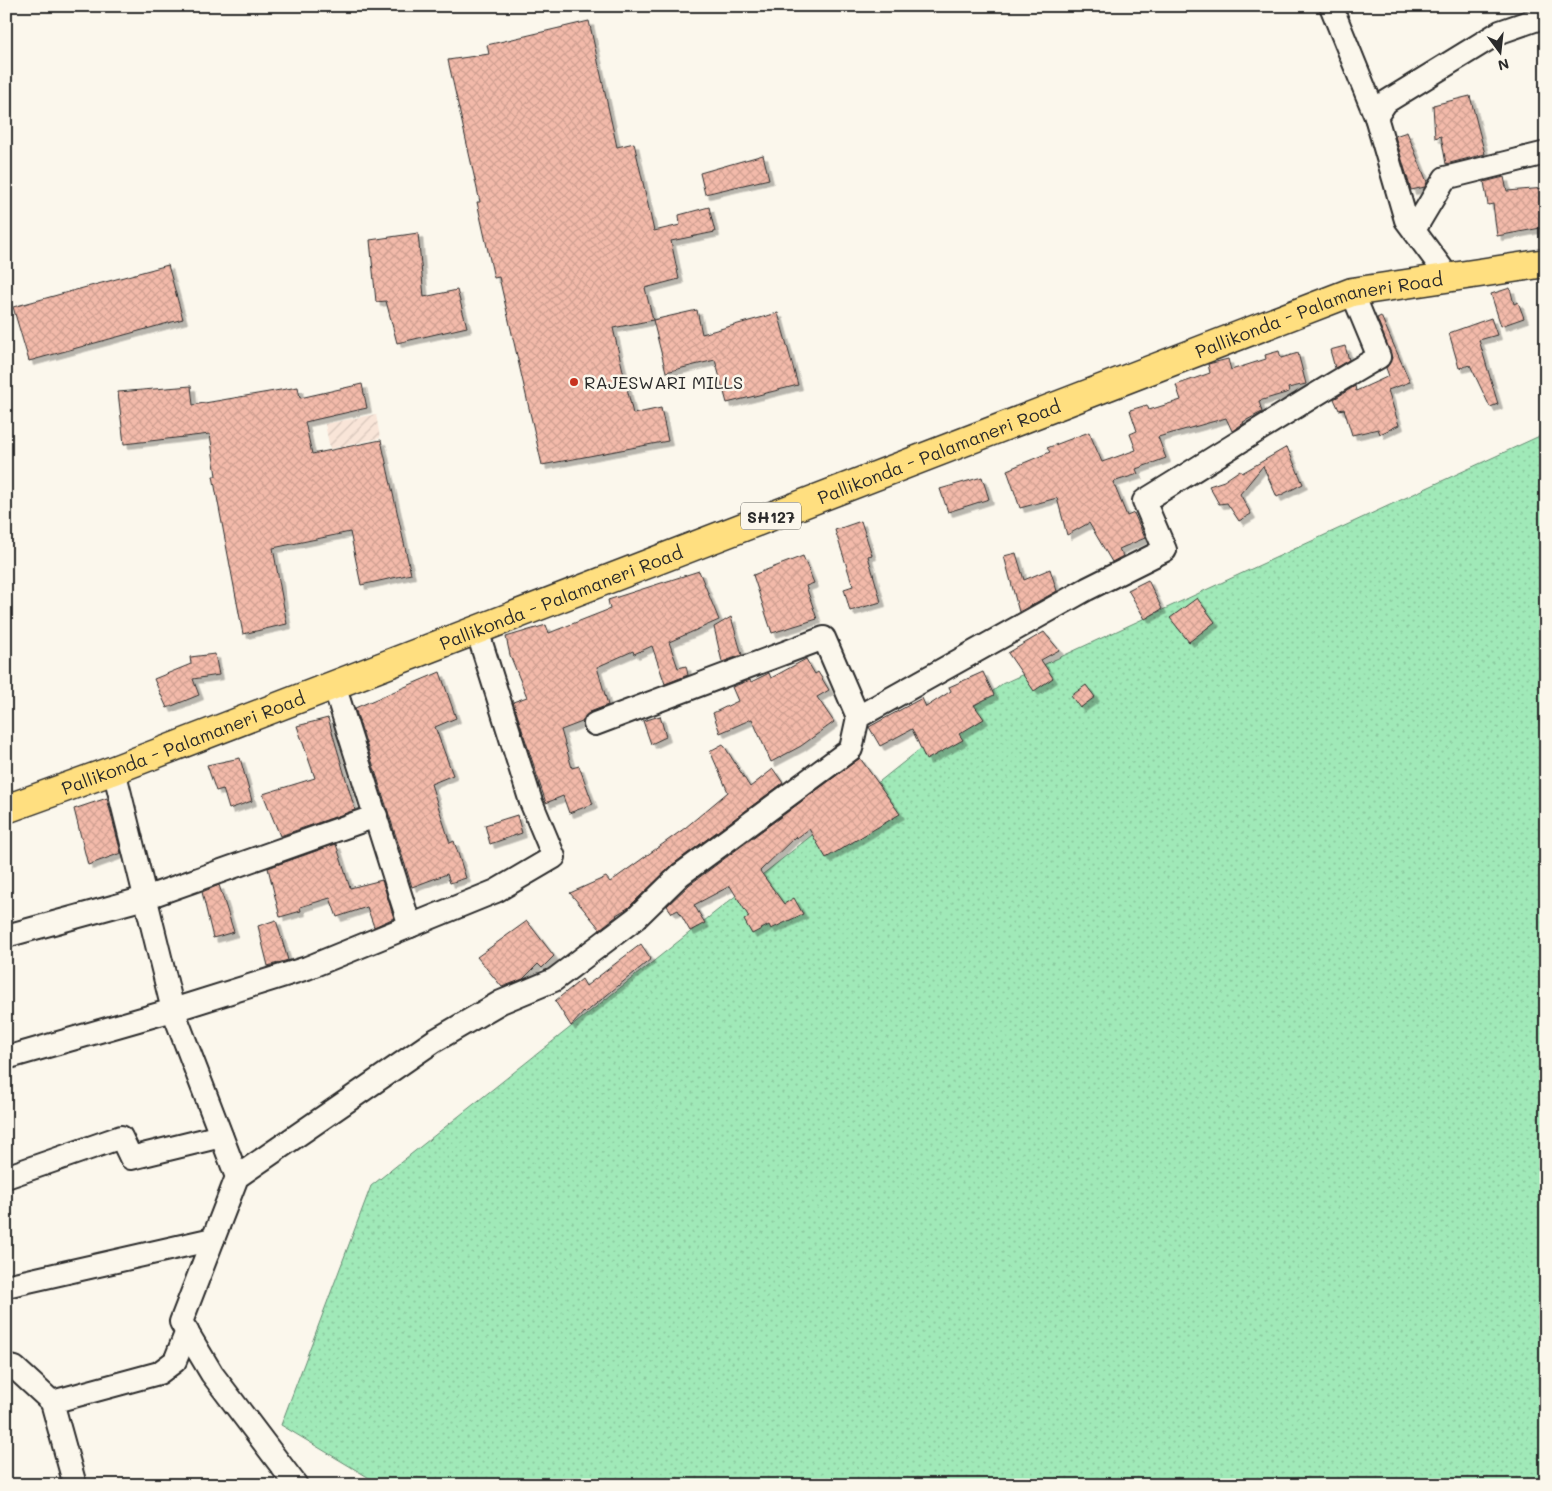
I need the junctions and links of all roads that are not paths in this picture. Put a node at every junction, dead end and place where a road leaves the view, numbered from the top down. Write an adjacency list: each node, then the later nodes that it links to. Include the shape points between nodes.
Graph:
1 (1331, 6): 3 (street)
2 (1546, 16): 3 (street, via 1500,32 1386,102)
3 (1376, 116): 5 (street, via 1406,220)
4 (1546, 153): 5 (street, via 1445,178)
5 (1414, 230): 7 (street)
6 (1546, 264): 7 (main road, Pallikonda - Palamaneri Road / SH127)
7 (1449, 278): 8 (main road, Pallikonda - Palamaneri Road / SH127)
8 (1352, 292): 9 (main road, Pallikonda - Palamaneri Road / SH127); 11 (street, via 1379,357 1301,401 1214,459 1144,500 1165,550 1087,589)
9 (477, 630): 10 (main road, Pallikonda - Palamaneri Road / SH127); 17 (street, via 531,802 554,858 496,891)
10 (334, 685): 13 (main road, Pallikonda - Palamaneri Road / SH127); 15 (street)
11 (858, 717): 12 (street, via 824,638); 23 (street, via 851,749 680,875 636,918 554,980 501,1002 434,1041)
12 (595, 724)
13 (114, 770): 14 (main road, Pallikonda - Palamaneri Road / SH127); 16 (street)
14 (6, 809)
15 (376, 816): 16 (street); 17 (street)
16 (145, 898): 18 (street); 19 (street)
17 (410, 926): 19 (street, via 307,968)
18 (6, 936)
19 (173, 1010): 20 (street); 21 (street)
20 (6, 1058)
21 (221, 1136): 22 (street, via 131,1158 120,1138); 23 (street)
22 (6, 1177)
23 (236, 1177): 24 (street)
24 (213, 1239): 25 (street); 26 (street, via 181,1322)
25 (6, 1286)
26 (186, 1331): 28 (street, via 175,1361 159,1373); 30 (street, via 212,1374)
27 (6, 1366): 28 (street, via 15,1368)
28 (52, 1402): 29 (street)
29 (74, 1485)
30 (296, 1485)

